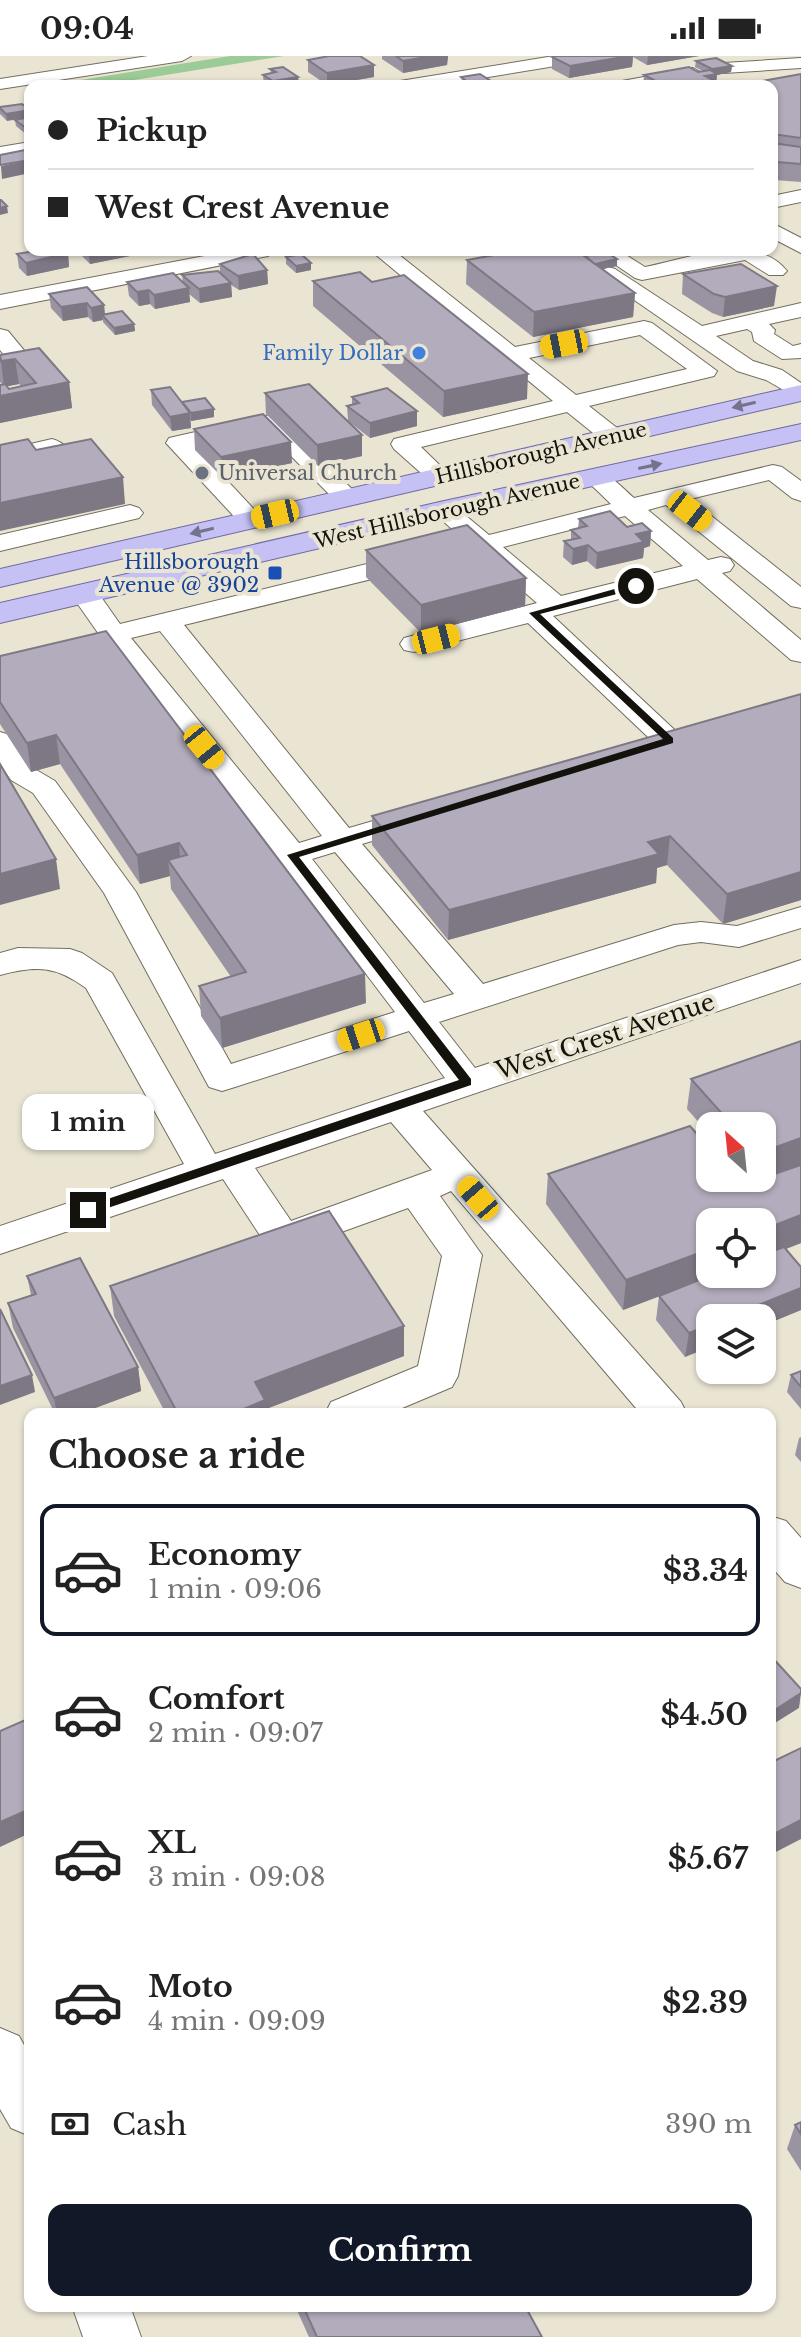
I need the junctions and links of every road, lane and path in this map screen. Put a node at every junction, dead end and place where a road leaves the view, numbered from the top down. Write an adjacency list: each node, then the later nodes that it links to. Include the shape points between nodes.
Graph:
1 (48, 56): 9 (street)
2 (182, 56): 9 (street)
3 (586, 56): 4 (street)
4 (495, 59): 13 (street); 14 (street)
5 (27, 63): 10 (street)
6 (801, 63): 7 (street)
7 (724, 68)
8 (703, 71): 15 (street)
9 (70, 73): 10 (street)
10 (44, 77): 12 (street)
11 (24, 80): 16 (street)
12 (25, 80)
13 (421, 80)
14 (528, 80)
15 (656, 80)
16 (0, 84)
17 (24, 149): 18 (street)
18 (0, 153)
19 (778, 233): 20 (street)
20 (801, 247)
21 (237, 256): 31 (street)
22 (387, 256): 37 (street)
23 (705, 256): 25 (street)
24 (751, 256): 28 (street)
25 (683, 258): 26 (street, via 642,274)
26 (605, 263): 30 (street)
27 (801, 267): 28 (street)
28 (758, 275): 32 (street)
29 (678, 292): 30 (street)
30 (647, 298): 34 (street)
31 (0, 302)
32 (800, 313): 33 (street)
33 (758, 326): 34 (street); 36 (street, via 762,336)
34 (698, 333): 39 (street, via 745,366)
35 (0, 336): 38 (street)
36 (796, 353): 39 (street)
37 (511, 355): 41 (street); 41 (street, via 644,328 706,371)
38 (24, 365)
39 (774, 375): 40 (street)
40 (801, 393): 42 (main road, Hillsborough Avenue, one-way to 42)
41 (569, 402): 45 (street); 52 (street, via 403,444)
42 (687, 418): 45 (main road, Hillsborough Avenue); 57 (main road, via 664,436 459,489)
43 (801, 419): 46 (main road)
44 (801, 432): 46 (main road, West Hillsborough Avenue)
45 (612, 436): 52 (main road, Hillsborough Avenue)
46 (732, 449): 51 (main road, West Hillsborough Avenue, one-way to 46)
47 (0, 458): 48 (street, via 52,446)
48 (69, 466)
49 (801, 466): 50 (street)
50 (773, 472): 53 (street); 54 (street)
51 (596, 478): 56 (street); 57 (main road, West Hillsborough Avenue)
52 (426, 479): 55 (main road, Hillsborough Avenue); 69 (main road, via 392,507 161,564)
53 (801, 493)
54 (671, 496): 56 (street); 65 (street)
55 (347, 498): 60 (main road, Hillsborough Avenue); 60 (street, via 270,422 178,443)
56 (630, 507): 59 (street); 66 (street)
57 (444, 510): 63 (street); 69 (main road, West Hillsborough Avenue)
58 (130, 513): 61 (street)
59 (602, 514): 63 (street); 67 (street)
60 (251, 520): 64 (main road, Hillsborough Avenue, one-way to 64)
61 (84, 523): 62 (street); 64 (street)
62 (0, 543)
63 (485, 543): 71 (street); 73 (street)
64 (121, 550): 68 (main road, via 94,572)
65 (749, 558): 66 (street); 70 (street)
66 (703, 570): 67 (street); 76 (street)
67 (676, 576): 71 (street)
68 (1, 580)
69 (97, 590): 72 (main road, West Hillsborough Avenue); 75 (street)
70 (801, 600)
71 (545, 609): 74 (street); 78 (street, via 683,737)
72 (0, 613)
73 (166, 621): 75 (street); 80 (street)
74 (414, 644)
75 (112, 647): 81 (street)
76 (801, 654)
77 (0, 741): 86 (street, via 22,774 44,787 120,892 222,1079)
78 (599, 762)
79 (453, 807): 80 (street)
80 (342, 840): 81 (street); 85 (street)
81 (292, 855): 86 (street)
82 (801, 917): 85 (street, via 739,937 674,935)
83 (0, 964): 89 (street, via 70,960 100,981 174,1118)
84 (801, 971): 87 (street, West Crest Avenue)
85 (476, 998): 86 (street)
86 (416, 1017): 87 (street)
87 (467, 1082): 88 (street, West Crest Avenue)
88 (397, 1105): 89 (street, West Crest Avenue); 90 (street)
89 (218, 1166): 91 (street, via 283,1239); 92 (street, West Crest Avenue)
90 (457, 1174): 91 (street); 94 (street)
91 (416, 1191): 93 (street, via 462,1255 437,1376)
92 (0, 1240)
93 (360, 1408)
94 (661, 1408)
95 (776, 1541): 96 (street)
96 (801, 1569)
97 (0, 2055): 98 (street)
98 (24, 2098)
99 (103, 2312): 100 (street)
100 (112, 2337)

